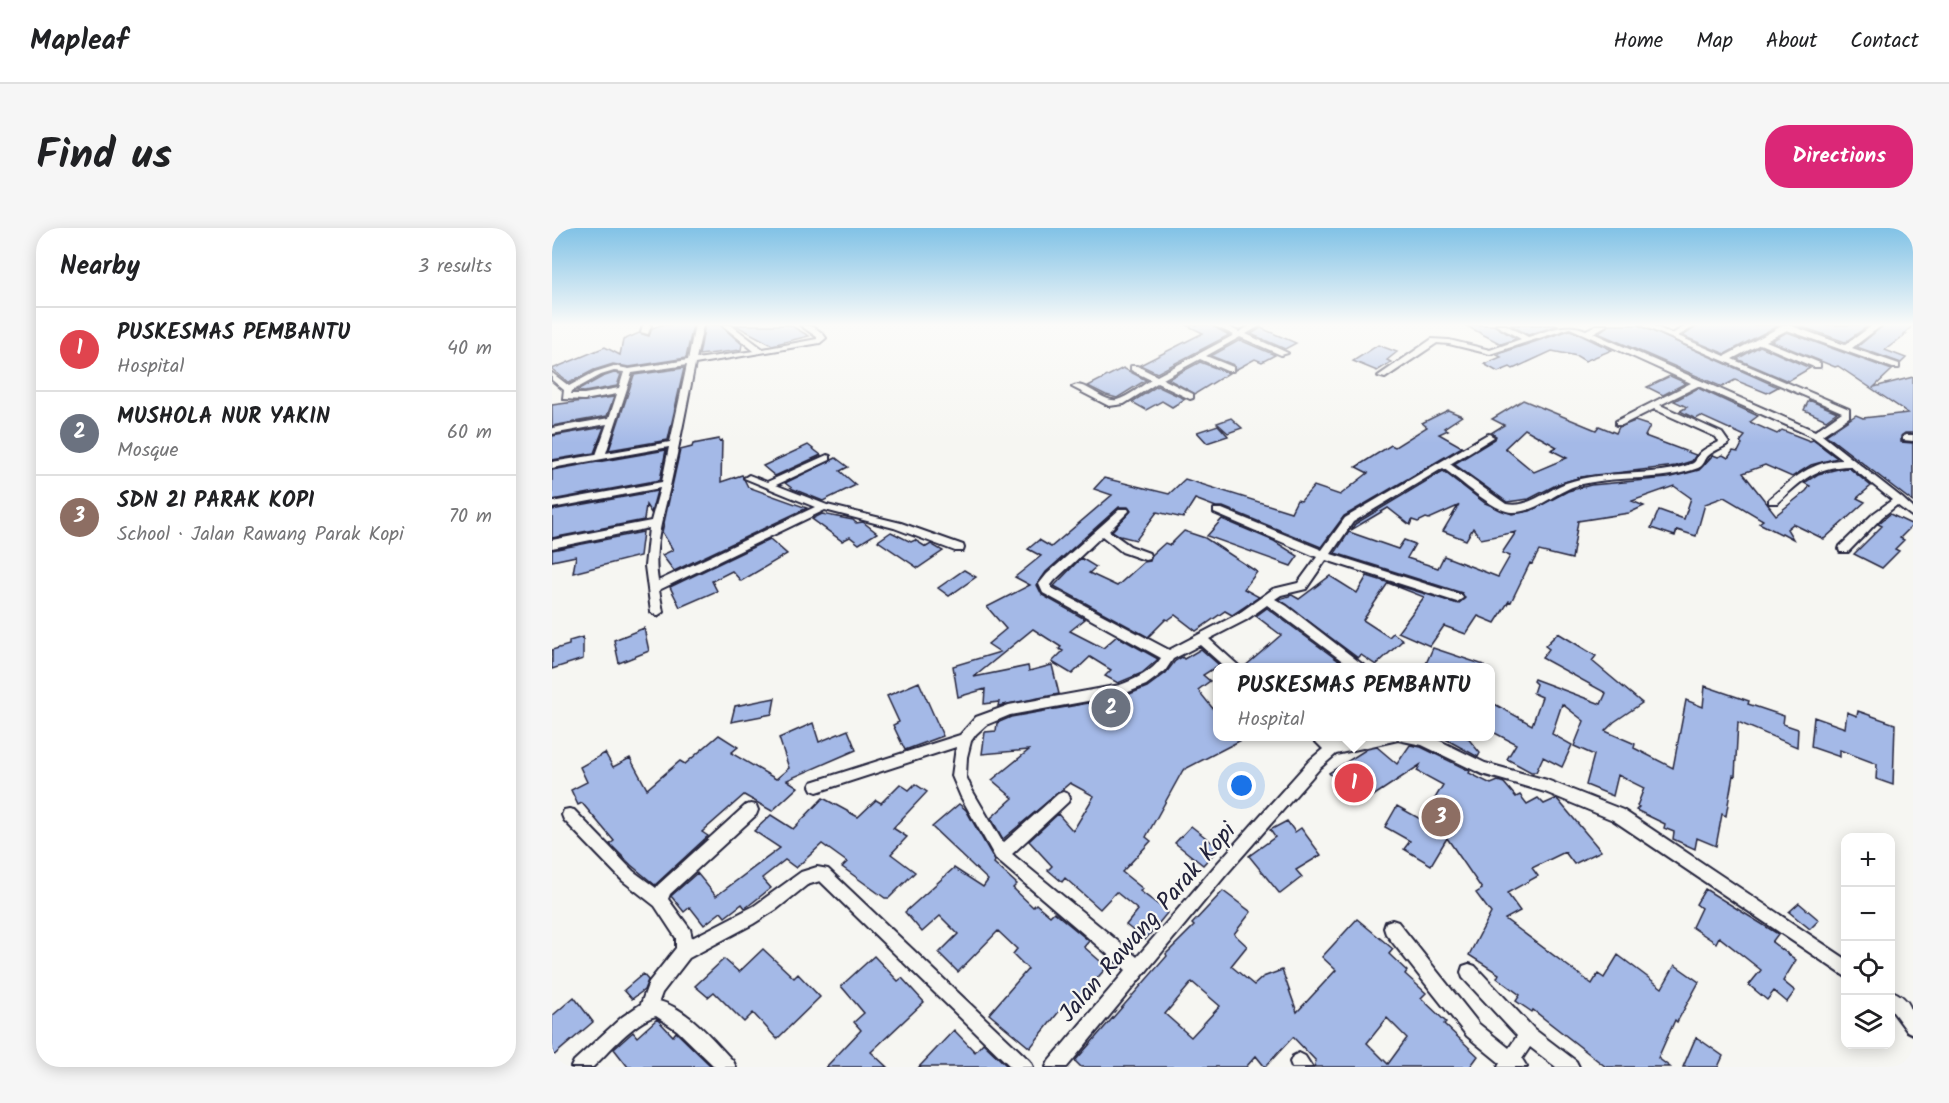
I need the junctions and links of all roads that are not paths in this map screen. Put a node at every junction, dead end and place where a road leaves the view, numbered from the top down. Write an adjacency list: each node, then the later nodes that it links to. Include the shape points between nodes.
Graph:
1 (669, 364): 12 (street)
2 (692, 364): 27 (street)
3 (1185, 364): 15 (street)
4 (1219, 364): 11 (street)
5 (1400, 364): 14 (street)
6 (1658, 364): 16 (street)
7 (1738, 364): 25 (street, via 1846,411)
8 (1891, 364): 9 (street)
9 (1896, 366)
10 (1134, 368): 15 (street)
11 (1230, 369)
12 (629, 371): 18 (street, via 621,367 605,371); 19 (street)
13 (552, 375): 18 (street)
14 (1382, 376)
15 (1156, 380): 17 (street, via 1115,403); 20 (street)
16 (1699, 382): 21 (street); 25 (street)
17 (1076, 387)
18 (568, 390): 19 (street, via 566,397 574,398)
19 (623, 390): 22 (street)
20 (1190, 396)
21 (1655, 406): 23 (street); 30 (street, via 1719,435 1724,443 1703,455 1695,466 1572,484 1514,510 1503,507)
22 (612, 420): 24 (street); 28 (street)
23 (1619, 423)
24 (552, 431)
25 (1816, 435): 31 (street)
26 (1489, 437): 30 (street)
27 (673, 444): 28 (street); 34 (street)
28 (600, 457): 32 (street)
29 (827, 458): 35 (street)
30 (1444, 464): 48 (street, via 1349,520)
31 (1853, 464): 36 (street, via 1811,468); 37 (street)
32 (552, 465)
33 (749, 478): 35 (street)
34 (666, 484): 38 (street); 43 (street)
35 (768, 485): 39 (street)
36 (1773, 501)
37 (1898, 501): 42 (street); 47 (street)
38 (552, 505)
39 (824, 507): 46 (street, via 897,525); 50 (street)
40 (1124, 511): 44 (street)
41 (1218, 511): 48 (street)
42 (1913, 514)
43 (655, 523): 45 (street); 50 (street, via 650,566)
44 (1102, 531): 49 (street, via 1126,549); 55 (street, via 1051,577 1045,584 1047,590)
45 (552, 544)
46 (959, 548)
47 (1844, 549)
48 (1323, 555): 51 (street); 52 (street, via 1304,584)
49 (1145, 556)
50 (653, 588): 53 (street)
51 (1457, 598)
52 (1266, 599): 54 (street); 57 (street)
53 (657, 612)
54 (1201, 639): 55 (street); 56 (street)
55 (1169, 656): 58 (street, via 1161,668 1142,682 1121,690 1009,710 981,721)
56 (1228, 663)
57 (1354, 663)
58 (965, 739): 63 (street); 67 (street, via 959,776)
59 (1322, 741): 62 (street)
60 (1358, 741): 62 (street, Jalan Rawang Parak Kopi)
61 (1426, 741): 71 (street, via 1482,768 1547,786 1618,816)
62 (1332, 749): 72 (street, Jalan Rawang Parak Kopi)
63 (817, 786)
64 (1063, 798): 67 (street)
65 (751, 810): 68 (street, via 663,890)
66 (569, 815): 68 (street, via 628,876)
67 (1001, 854): 72 (street)
68 (660, 901): 70 (street, via 684,935)
69 (1392, 928): 78 (street, via 1473,1030)
70 (683, 952): 75 (street, via 660,981); 81 (street, via 775,901 804,878 823,874)
71 (1841, 966)
72 (1137, 968): 82 (street, Jalan Rawang Parak Kopi)
73 (1469, 972): 77 (street)
74 (1895, 1001): 76 (street)
75 (648, 1009): 79 (street); 80 (street, via 662,1010 674,1017)
76 (1913, 1025)
77 (1528, 1035): 78 (street); 83 (street)
78 (1512, 1065)
79 (580, 1067)
80 (728, 1067)
81 (1024, 1067)
82 (1055, 1067)
83 (1570, 1067)

